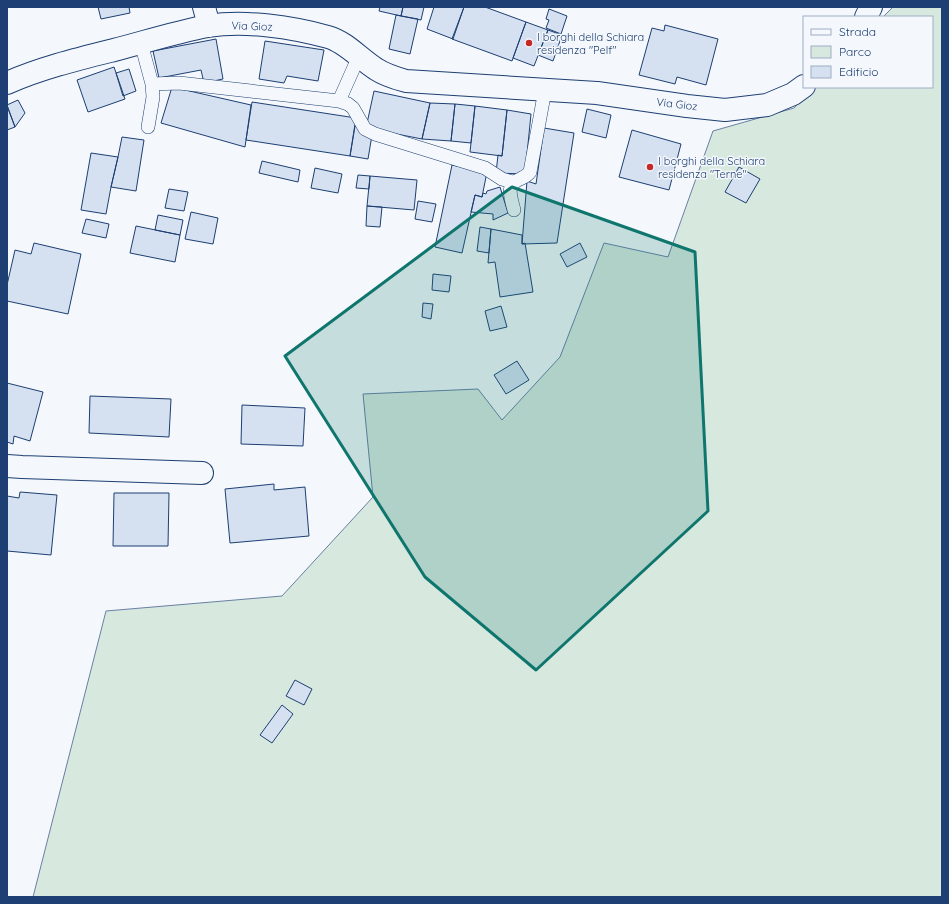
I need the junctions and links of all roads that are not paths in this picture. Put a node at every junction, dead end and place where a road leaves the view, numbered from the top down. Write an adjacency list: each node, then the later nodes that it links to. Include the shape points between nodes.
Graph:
1 (871, 7): 2 (street)
2 (866, 16)
3 (207, 17): 4 (street, Via Gioz); 5 (street, Via Gioz, via 244,24 271,25 329,37)
4 (141, 43): 6 (street, Via Gioz, via 51,66); 7 (lane)
5 (359, 56): 9 (street, Via Gioz, via 389,76 406,81); 10 (lane)
6 (7, 83)
7 (152, 84): 10 (lane, via 179,83); 11 (lane, via 153,97)
8 (803, 87): 9 (street, Via Gioz, via 767,105 725,110 597,93)
9 (545, 90): 12 (lane, via 530,172)
10 (339, 102): 12 (lane, via 353,108 369,132 485,168 495,176)
11 (148, 127)
12 (514, 182): 13 (lane, via 510,192)
13 (514, 210)
14 (7, 466): 15 (street)
15 (202, 473)

